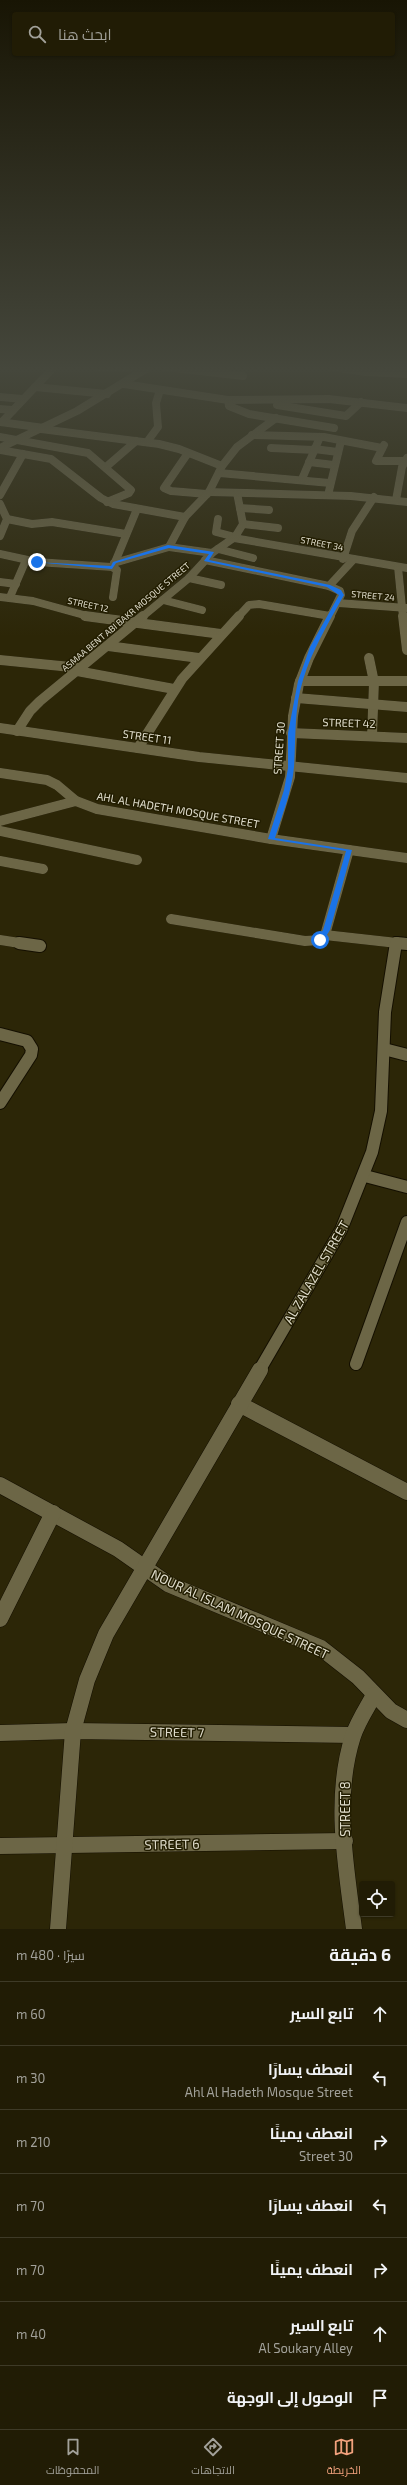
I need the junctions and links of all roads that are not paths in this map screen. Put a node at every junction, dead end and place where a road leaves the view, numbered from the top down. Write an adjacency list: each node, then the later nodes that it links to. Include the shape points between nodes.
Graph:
1 (21, 457): 20 (street)
2 (40, 457): 24 (street, via 51,459)
3 (94, 457): 14 (street)
4 (118, 457): 14 (street)
5 (185, 457): 18 (street, via 164,488 171,491)
6 (196, 457): 15 (street)
7 (230, 457): 15 (street)
8 (310, 457): 11 (street)
9 (336, 457): 13 (street)
10 (378, 457): 12 (street, via 376,461)
11 (308, 462): 13 (street); 16 (street)
12 (405, 464): 23 (street)
13 (334, 465): 17 (street)
14 (106, 467): 24 (street, via 131,491)
15 (220, 470): 16 (street); 18 (street)
16 (302, 479): 17 (street)
17 (330, 483): 21 (street)
18 (208, 493): 19 (street); 30 (street)
19 (236, 493): 21 (street); 27 (street)
20 (0, 495)
21 (328, 495): 22 (street)
22 (374, 498): 23 (street); 42 (street, via 352,531)
23 (396, 500): 25 (street)
24 (108, 502): 28 (street)
25 (407, 502)
26 (0, 504): 31 (street)
27 (240, 508): 29 (street); 33 (street)
28 (137, 509): 30 (street); 35 (street)
29 (269, 510)
30 (185, 517): 38 (street)
31 (7, 519): 35 (street, via 32,524 52,522); 36 (street)
32 (218, 519): 37 (street, STREET 34, via 216,532)
33 (242, 524): 34 (street); 37 (street)
34 (278, 528)
35 (126, 534): 46 (street)
36 (0, 536)
37 (235, 537): 39 (street, ASMAA BENT ABI BAKR MOSQUE STREET); 42 (street, STREET 34)
38 (168, 547): 39 (street); 46 (street)
39 (216, 551): 41 (street); 44 (street, ASMAA BENT ABI BAKR MOSQUE STREET)
40 (0, 554): 43 (street)
41 (253, 558)
42 (344, 559): 45 (street, STREET 34)
43 (26, 560): 46 (street); 51 (street)
44 (205, 560): 49 (street, ASMAA BENT ABI BAKR MOSQUE STREET); 53 (street)
45 (353, 560): 47 (street, STREET 34); 53 (street)
46 (113, 565): 56 (street, via 116,570)
47 (398, 567): 48 (street, STREET 34); 59 (street)
48 (407, 568)
49 (189, 578): 52 (street); 58 (street, ASMAA BENT ABI BAKR MOSQUE STREET)
50 (0, 582): 51 (street)
51 (16, 584): 55 (street)
52 (221, 585)
53 (329, 586): 57 (street, via 340,591)
54 (0, 597): 55 (street, STREET 12)
55 (10, 597): 62 (street, STREET 12, via 30,599 84,616)
56 (112, 597)
57 (340, 599): 59 (street, STREET 24); 61 (street, STREET 30)
58 (163, 600): 60 (street); 62 (street, ASMAA BENT ABI BAKR MOSQUE STREET)
59 (405, 608): 65 (street)
60 (202, 610)
61 (330, 616): 63 (street, via 252,604 247,606); 70 (street, STREET 30, via 313,647)
62 (136, 623): 63 (street, STREET 12); 64 (street, ASMAA BENT ABI BAKR MOSQUE STREET)
63 (221, 634): 66 (street)
64 (108, 646): 66 (street); 69 (street, ASMAA BENT ABI BAKR MOSQUE STREET)
65 (407, 650)
66 (199, 658): 73 (street)
67 (370, 658): 72 (street)
68 (0, 660): 69 (street)
69 (79, 670): 73 (street); 78 (street, ASMAA BENT ABI BAKR MOSQUE STREET, via 30,711)
70 (300, 681): 72 (street); 74 (street, STREET 30)
71 (407, 681): 72 (street)
72 (374, 682): 75 (street)
73 (174, 689): 82 (street)
74 (296, 698): 75 (street); 79 (street, STREET 30)
75 (374, 704): 76 (street); 80 (street)
76 (407, 707)
77 (0, 728): 78 (street, STREET 11)
78 (17, 731): 82 (street, STREET 11)
79 (291, 733): 80 (street, STREET 42); 83 (street, STREET 30)
80 (372, 736): 81 (street, STREET 42)
81 (407, 738)
82 (138, 748): 83 (street, STREET 11)
83 (291, 768): 85 (street, STREET 11); 89 (street, STREET 30, via 283,804)
84 (0, 773): 86 (street, AHL AL HADETH MOSQUE STREET, via 46,780 57,785)
85 (407, 778)
86 (76, 802): 87 (street); 89 (street, AHL AL HADETH MOSQUE STREET)
87 (0, 821)
88 (0, 831): 92 (street)
89 (271, 839): 90 (street, AHL AL HADETH MOSQUE STREET)
90 (349, 850): 91 (street, AHL AL HADETH MOSQUE STREET); 96 (street)
91 (407, 858)
92 (137, 860)
93 (0, 861): 94 (street)
94 (43, 869)
95 (171, 919): 96 (street, via 305,941 315,941)
96 (325, 935): 98 (street)
97 (0, 940): 99 (street)
98 (401, 944): 101 (street, AL ZALAZEL STREET, via 385,1012)
99 (40, 946)
100 (0, 1034): 103 (street, via 27,1041 32,1049 32,1055)
101 (384, 1050): 102 (street); 104 (street, AL ZALAZEL STREET, via 379,1124)
102 (407, 1055)
103 (0, 1103)
104 (365, 1176): 105 (street); 109 (street, AL ZALAZEL STREET, via 341,1230)
105 (407, 1187)
106 (407, 1222): 107 (street)
107 (403, 1245): 108 (street)
108 (356, 1364)
109 (239, 1404): 111 (street); 113 (street, AL ZALAZEL STREET)
110 (0, 1485): 112 (street, NOUR AL ISLAM MOSQUE STREET)
111 (407, 1492)
112 (53, 1513): 113 (street, NOUR AL ISLAM MOSQUE STREET, via 118,1549); 114 (street)
113 (143, 1569): 115 (street, NOUR AL ISLAM MOSQUE STREET, via 168,1584 321,1648 352,1672); 117 (street, AL ZALAZEL STREET, via 106,1634 87,1680)
114 (0, 1619)
115 (374, 1695): 116 (street, NOUR AL ISLAM MOSQUE STREET); 119 (street, STREET 8)
116 (407, 1720)
117 (73, 1731): 118 (street, STREET 7); 119 (street, STREET 7); 121 (street, AL ZALAZEL STREET)
118 (0, 1733)
119 (354, 1735): 120 (street, STREET 8, via 345,1769)
120 (345, 1841): 121 (street, STREET 6); 124 (street, STREET 8)
121 (63, 1845): 122 (street, STREET 6); 123 (street, AL ZALAZEL STREET)
122 (0, 1846)
123 (58, 1929)
124 (354, 1929)

